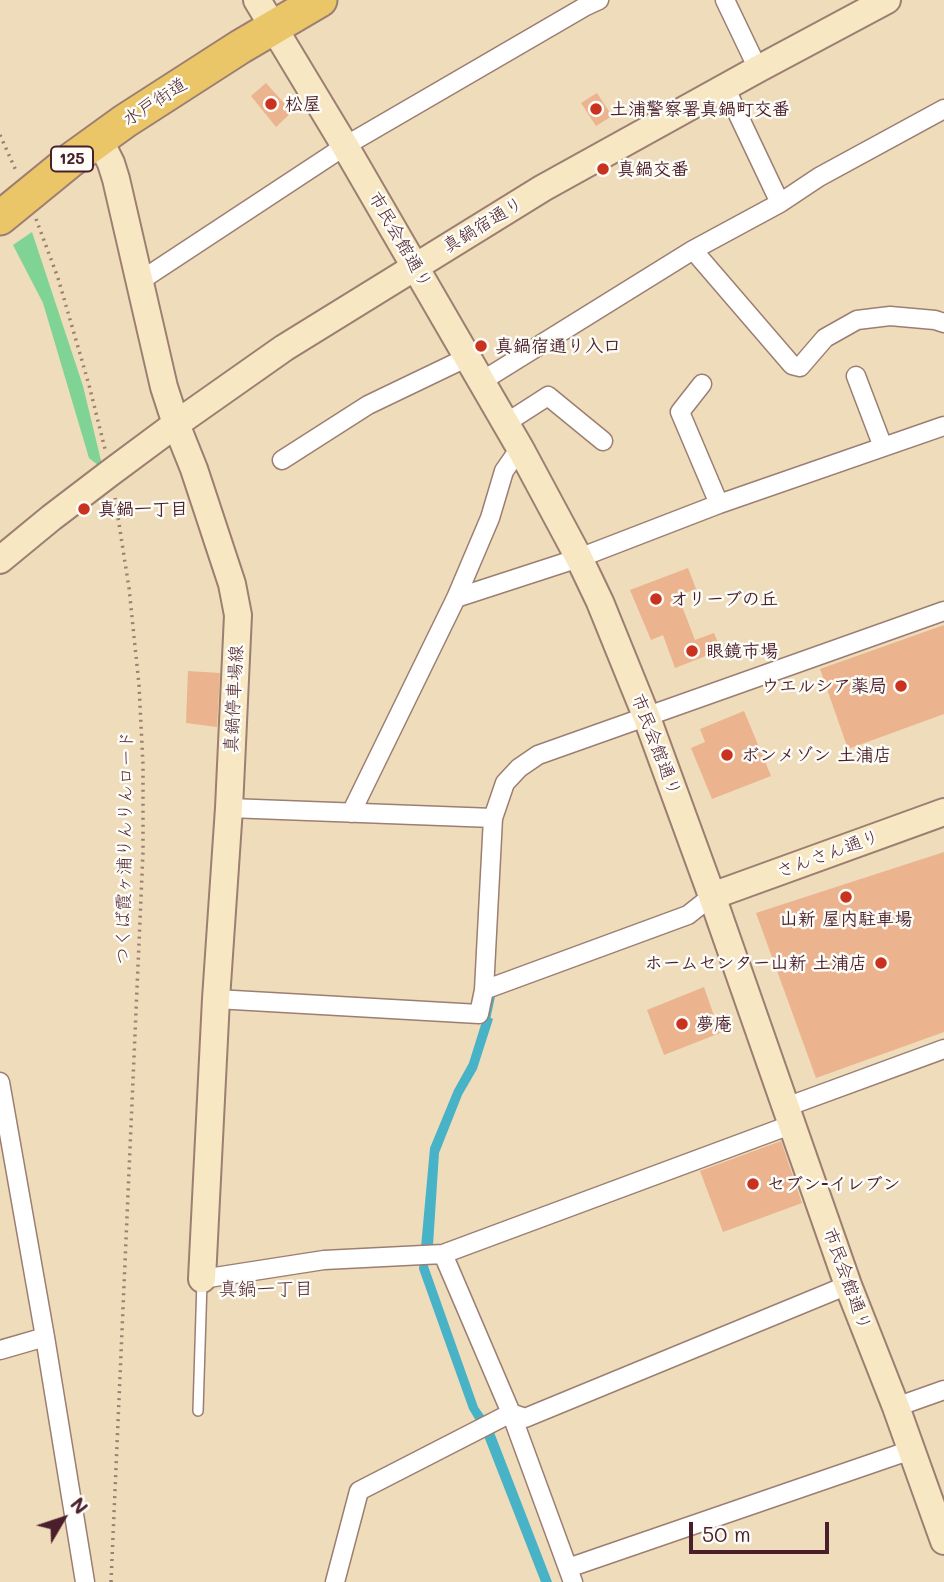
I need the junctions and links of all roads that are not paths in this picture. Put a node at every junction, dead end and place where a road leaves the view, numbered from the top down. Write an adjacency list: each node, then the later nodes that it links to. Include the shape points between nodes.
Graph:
1 (320, 0): 5 (highway, 水戸街道 / 125)
2 (599, 0): 10 (street)
3 (725, 0): 6 (street)
4 (887, 0): 6 (street, 真鍋宿通り)
5 (266, 14): 9 (highway, 水戸街道 / 125, via 195,76); 10 (street, 市民会館通り)
6 (758, 69): 7 (street, 真鍋宿通り)
7 (725, 87): 11 (street); 14 (street, 真鍋宿通り, via 543,188)
8 (944, 109): 11 (street)
9 (99, 139): 12 (highway, 水戸街道 / 125); 15 (street, 真鍋停車場線, via 116,179)
10 (345, 146): 14 (street, 市民会館通り); 15 (street)
11 (780, 203): 13 (street)
12 (0, 218)
13 (693, 250): 16 (street, via 792,365 800,367 825,338 857,320 890,316); 19 (street)
14 (415, 266): 17 (street, 市民会館通り); 22 (street, 真鍋宿通り, via 284,348)
15 (140, 281): 22 (street, 真鍋停車場線)
16 (944, 323)
17 (468, 357): 19 (street, 市民会館通り); 27 (street, via 368,405)
18 (856, 376): 25 (street)
19 (482, 381): 21 (street, 市民会館通り)
20 (702, 384): 28 (street, via 680,412)
21 (506, 423): 24 (street, via 548,396); 26 (street, 市民会館通り)
22 (176, 424): 30 (street, 真鍋宿通り); 34 (street, 真鍋停車場線, via 232,584 238,615)
23 (944, 426): 25 (street)
24 (603, 441)
25 (883, 447): 28 (street)
26 (520, 448): 29 (street, 市民会館通り); 31 (street, via 505,471)
27 (282, 460)
28 (719, 504): 29 (street)
29 (579, 558): 31 (street); 33 (street, 市民会館通り)
30 (0, 560)
31 (456, 598): 36 (street)
32 (944, 611): 33 (street)
33 (647, 718): 37 (street, via 538,755 505,782); 38 (street, 市民会館通り)
34 (229, 808): 36 (street); 40 (street, 真鍋停車場線)
35 (944, 812): 38 (street, さんさん通り)
36 (351, 813): 37 (street)
37 (493, 818): 39 (street)
38 (712, 896): 39 (street, via 688,915); 43 (street, 市民会館通り)
39 (484, 990): 40 (street, via 479,1014)
40 (216, 999): 45 (street, 真鍋停車場線)
41 (944, 1049): 43 (street)
42 (0, 1082): 47 (street)
43 (789, 1115): 44 (street); 46 (street, 市民会館通り)
44 (443, 1254): 45 (street, via 324,1260); 52 (street)
45 (202, 1279): 51 (lane)
46 (848, 1284): 50 (street, 市民会館通り); 52 (street, via 524,1418)
47 (45, 1337): 48 (street); 56 (street)
48 (0, 1350)
49 (944, 1390): 50 (street)
50 (897, 1407): 53 (street, 市民会館通り)
51 (198, 1411)
52 (511, 1413): 55 (street); 57 (street, via 359,1491)
53 (911, 1450): 54 (street, 市民会館通り); 55 (street)
54 (944, 1541)
55 (570, 1575)
56 (85, 1582)
57 (335, 1582)

